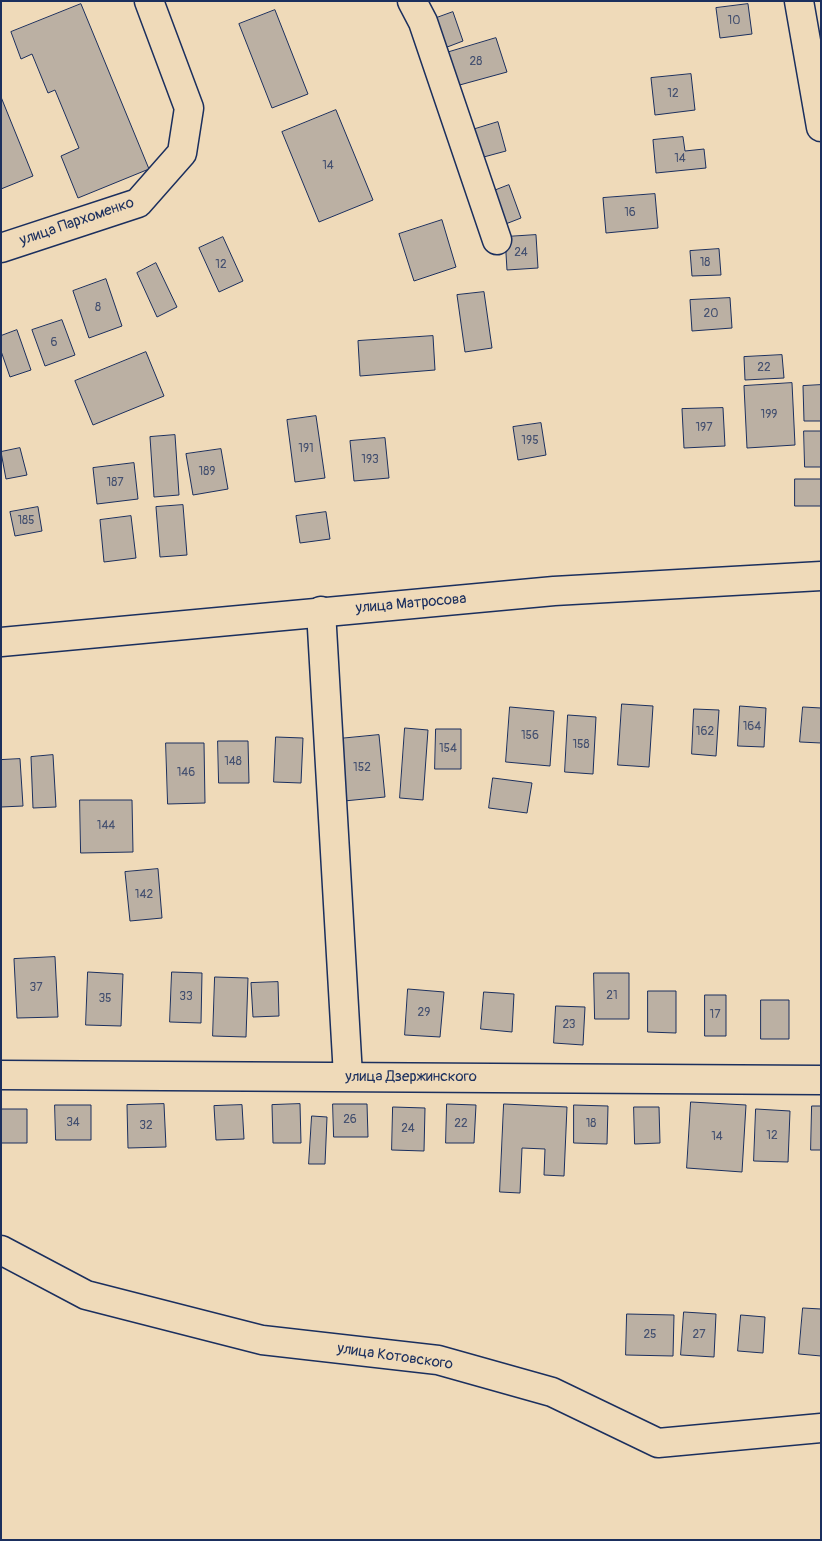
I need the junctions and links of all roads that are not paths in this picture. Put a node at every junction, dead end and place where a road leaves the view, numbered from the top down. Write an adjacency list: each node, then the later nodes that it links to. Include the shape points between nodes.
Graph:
1 (149, 1): 6 (street, улица Пархоменко, via 188,108 182,152 138,203)
2 (412, 1): 5 (street, via 423,22)
3 (799, 1): 4 (street)
4 (821, 127)
5 (497, 240)
6 (1, 248)
7 (821, 576): 8 (street, улица Матросова, via 554,592)
8 (321, 611): 9 (street, улица Матросова); 11 (street)
9 (1, 642)
10 (1, 1075): 11 (street, улица Дзержинского)
11 (348, 1076): 12 (street, улица Дзержинского)
12 (821, 1080)
13 (1, 1250): 14 (street, улица Котовского, via 86,1295 262,1340 438,1360 552,1392 658,1443)
14 (821, 1428)

